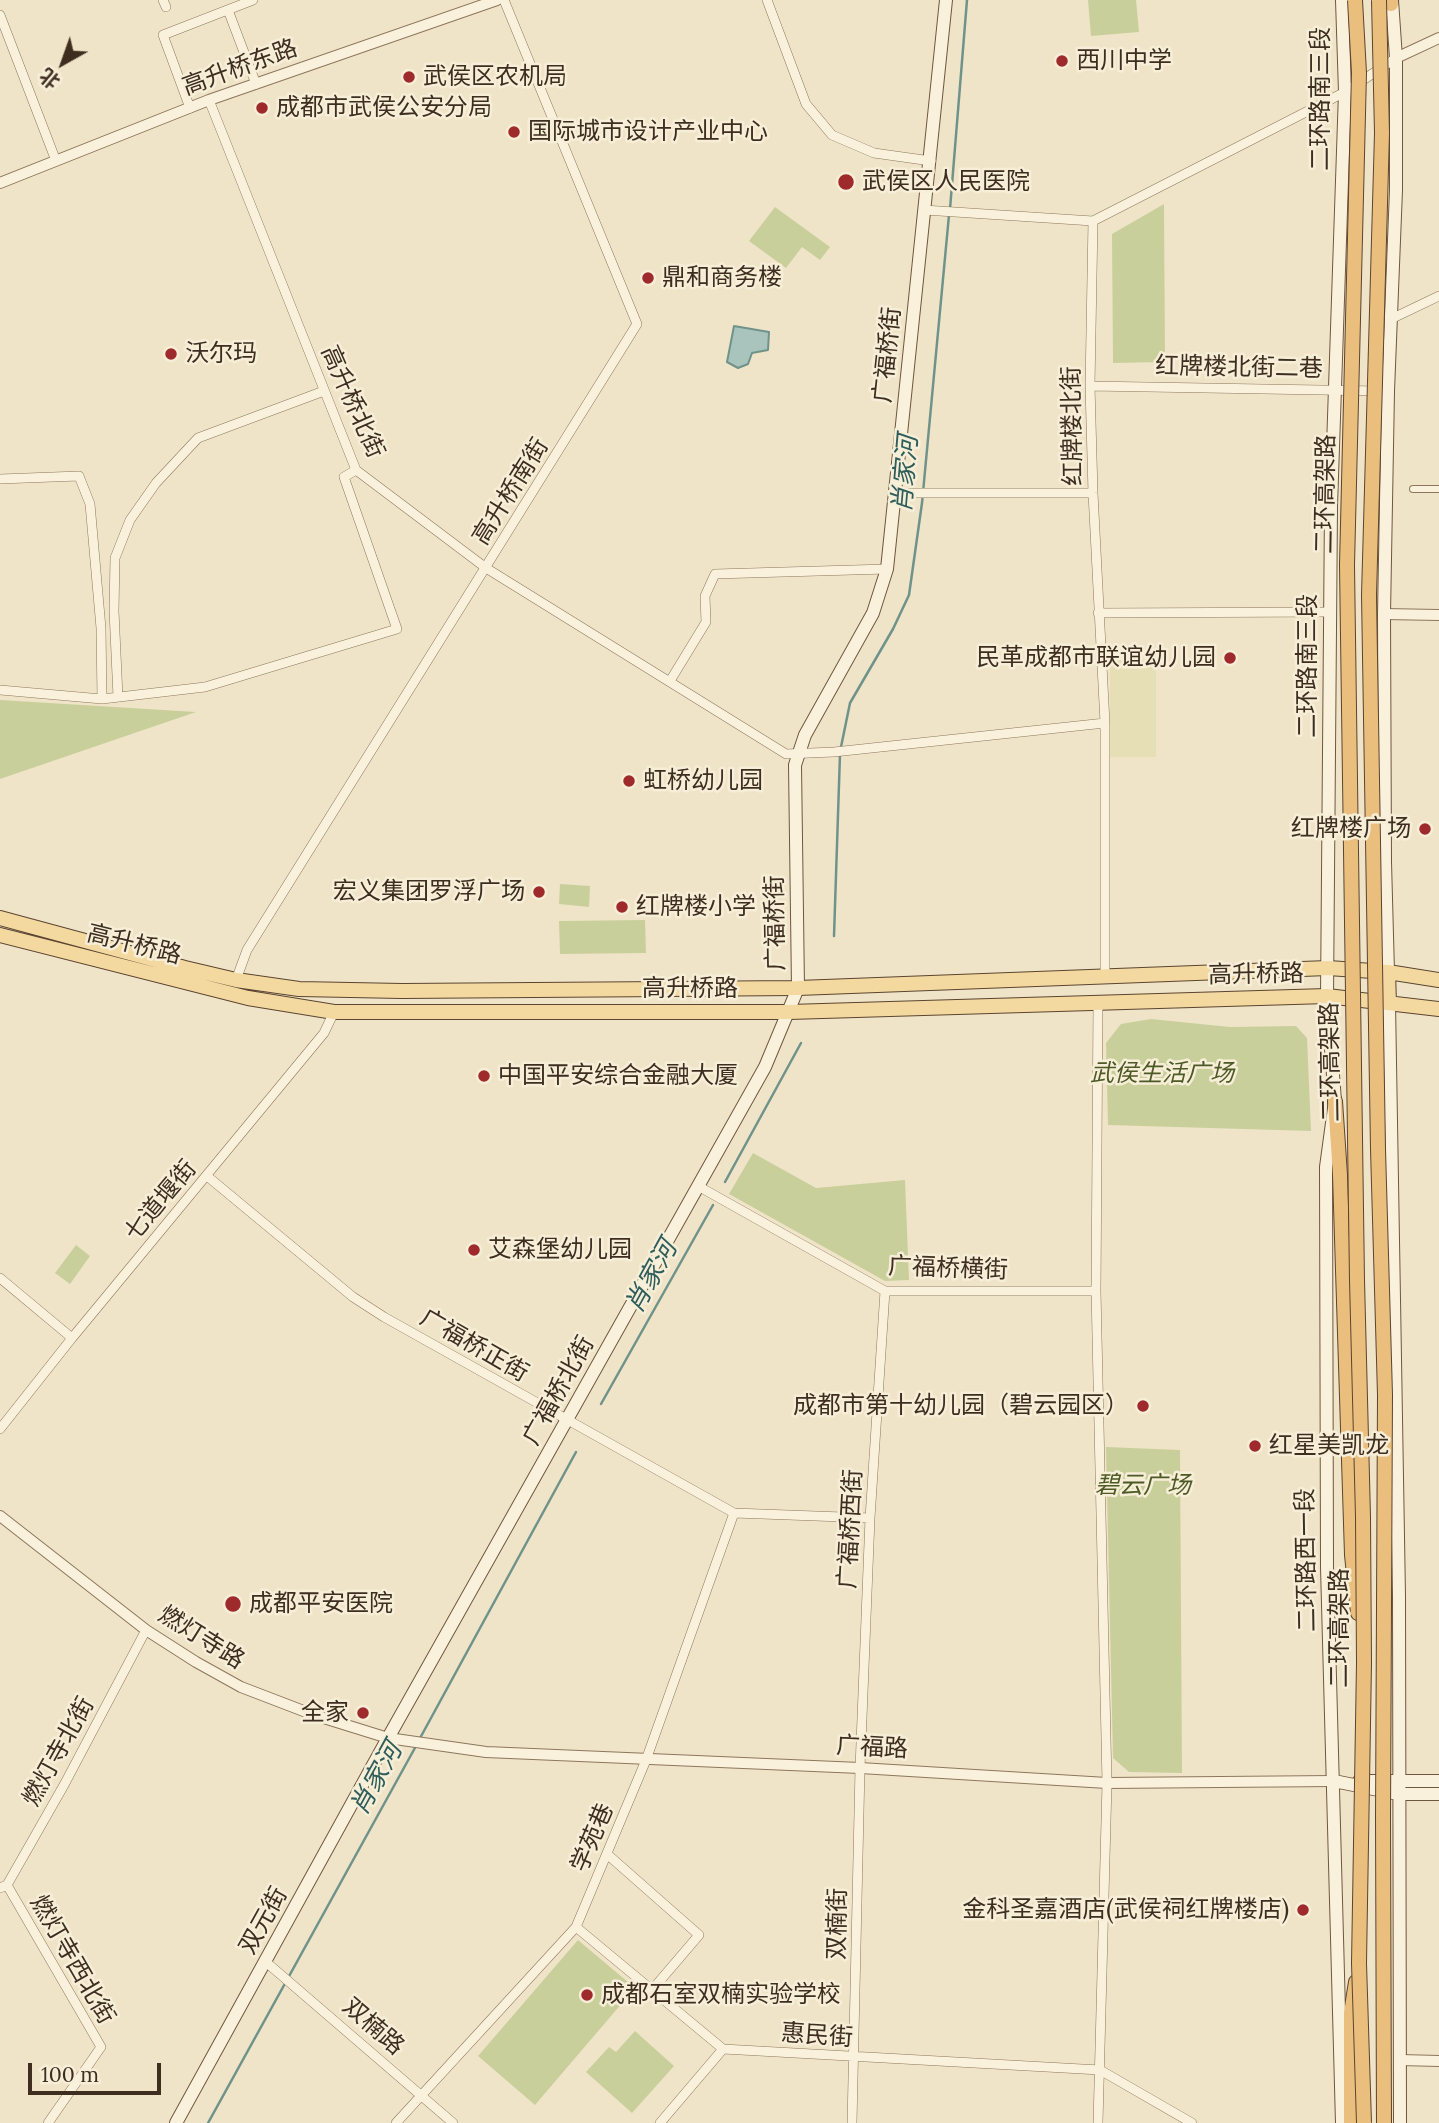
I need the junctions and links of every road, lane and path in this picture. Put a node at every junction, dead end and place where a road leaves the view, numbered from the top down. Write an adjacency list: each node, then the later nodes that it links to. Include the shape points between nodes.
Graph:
1 (253, 0): 9 (street)
2 (497, 0): 13 (street, 高升桥东路)
3 (504, 0): 34 (street, 高升桥南街, via 637,324)
4 (767, 0): 18 (street, via 806,104 832,135 874,153)
5 (946, 0): 18 (main road, 广福桥街)
6 (1342, 0): 14 (main road, 二环路南三段)
7 (1355, 0): 73 (highway, 二环高架路, bridge, via 1359,73 1347,565)
8 (1388, 1): 12 (main road); 107 (highway, 二环高架路, bridge, via 1370,595 1385,1395)
9 (228, 10): 13 (street); 16 (street, via 163,35)
10 (1, 20): 17 (street)
11 (1439, 38): 12 (street)
12 (1396, 58): 14 (street); 23 (main road)
13 (256, 84): 15 (street, 高升桥东路)
14 (1345, 92): 21 (street); 25 (main road, 二环路南三段)
15 (209, 100): 16 (street, 高升桥东路); 26 (street, 高升桥北街)
16 (190, 108): 17 (street, 高升桥东路)
17 (56, 161): 19 (street, 高升桥东路)
18 (931, 161): 20 (main road, 广福桥街)
19 (0, 183)
20 (924, 210): 21 (street); 32 (main road, 广福桥街)
21 (1093, 221): 24 (street, 红牌楼北街)
22 (1439, 296): 23 (street)
23 (1391, 319): 27 (main road)
24 (1090, 386): 25 (street, 红牌楼北街二巷); 33 (street, 红牌楼北街)
25 (1336, 389): 27 (street, 红牌楼北街二巷); 36 (main road, 二环路南三段)
26 (324, 391): 28 (street, 高升桥北街); 42 (street, via 198,438 156,483 130,520 115,558)
27 (1388, 391): 38 (main road)
28 (356, 470): 34 (street, 高升桥北街); 42 (street, via 344,478 397,629 205,687)
29 (0, 479): 43 (street, via 79,476 90,504)
30 (1413, 489): 31 (street)
31 (1439, 489)
32 (895, 493): 33 (street); 35 (main road, 广福桥街)
33 (1093, 493): 37 (street, 红牌楼北街)
34 (486, 568): 40 (street, 高升桥北街); 51 (street, 高升桥南街, via 247,950)
35 (887, 569): 40 (street, via 715,574 705,596 706,622); 45 (main road, 广福桥街, via 873,613)
36 (1329, 612): 37 (street); 48 (main road, 二环路南三段)
37 (1098, 613): 44 (street, 红牌楼北街)
38 (1384, 614): 39 (street); 49 (main road)
39 (1439, 615)
40 (670, 681): 45 (street, 高升桥北街, via 786,754)
41 (0, 690): 43 (street)
42 (118, 697): 43 (street)
43 (102, 699)
44 (1105, 723): 45 (street, 高升桥北街); 50 (street, 红牌楼北街)
45 (797, 755): 53 (main road, 广福桥街)
46 (0, 918): 51 (main road, 高升桥路)
47 (0, 935): 58 (main road, 高升桥路, via 248,998)
48 (1328, 968): 49 (main road, 高升桥路); 50 (main road, 高升桥路); 54 (main road, 二环路南三段)
49 (1388, 972): 52 (main road, 高升桥路); 56 (main road)
50 (1105, 975): 53 (main road, 高升桥路)
51 (236, 980): 53 (main road, 高升桥路, via 299,989 402,991)
52 (1439, 980)
53 (798, 988): 59 (main road, 广福桥北街)
54 (1327, 996): 55 (main road, 高升桥路); 56 (main road, 高升桥路); 60 (main road, 二环路西一段)
55 (1098, 1002): 59 (main road, 高升桥路); 65 (street)
56 (1389, 1003): 57 (main road, 高升桥路); 78 (main road)
57 (1439, 1009)
58 (334, 1012): 59 (main road, 高升桥路); 61 (street, 七道堰街, via 324,1032)
59 (789, 1012): 62 (main road, 广福桥北街, via 765,1067)
60 (1335, 1101): 73 (highway, bridge, via 1352,1555); 79 (main road, 二环路西一段, via 1326,1167 1327,1567)
61 (207, 1176): 66 (street, 七道堰街); 67 (street, 广福桥正街, via 353,1297)
62 (698, 1186): 64 (street, 广福桥横街); 67 (main road, 广福桥北街)
63 (0, 1278): 66 (street)
64 (885, 1291): 65 (street, 广福桥横街); 71 (street, 广福桥西街)
65 (1096, 1291): 81 (street)
66 (72, 1338): 68 (street, 七道堰街)
67 (567, 1420): 69 (street, 广福桥正街); 74 (main road, 广福桥北街)
68 (0, 1429)
69 (734, 1513): 71 (street, 广福桥正街); 76 (street, 学苑巷)
70 (0, 1516): 72 (street, 燃灯寺路)
71 (870, 1518): 77 (street, 广福桥西街)
72 (146, 1630): 74 (street, 燃灯寺路, via 241,1687); 85 (street, 燃灯寺北街, via 64,1785)
73 (1364, 1663): 88 (highway, 二环高架路, bridge)
74 (388, 1738): 75 (street, 燃灯寺路); 87 (main road, 双元街)
75 (408, 1741): 76 (street, 广福路, via 486,1752)
76 (646, 1760): 77 (street, 广福路); 84 (street, 学苑巷)
77 (860, 1768): 81 (street, 广福路); 91 (street, 双楠街)
78 (1398, 1780): 79 (main road); 80 (main road); 82 (main road)
79 (1334, 1781): 81 (street, 广福路); 82 (main road); 104 (main road, 二环路西一段)
80 (1439, 1781)
81 (1107, 1783): 94 (street)
82 (1398, 1794): 83 (main road); 92 (main road)
83 (1439, 1794)
84 (607, 1853): 86 (street, 学苑巷); 89 (street, via 699,1934)
85 (3, 1887): 96 (street, 燃灯寺西北街, via 101,2048)
86 (576, 1927): 89 (street); 95 (street, 学苑巷)
87 (266, 1962): 95 (street, 双楠路); 97 (main road, 双元街)
88 (1360, 1964): 105 (highway, bridge, via 1351,2013); 106 (highway, 二环高架路, bridge)
89 (652, 1990): 90 (street)
90 (723, 2049): 91 (street, 惠民街); 100 (street)
91 (855, 2058): 94 (street, 惠民街); 101 (street, 双楠街)
92 (1400, 2060): 93 (street); 108 (main road)
93 (1439, 2060)
94 (1100, 2070): 102 (street); 103 (street)
95 (421, 2094): 98 (street, 学苑巷); 99 (street, 双楠路)
96 (48, 2123)
97 (176, 2123)
98 (396, 2123)
99 (453, 2123)
100 (660, 2123)
101 (852, 2123)
102 (1098, 2123)
103 (1192, 2123)
104 (1342, 2123)
105 (1351, 2123)
106 (1364, 2123)
107 (1384, 2123)
108 (1400, 2123)

